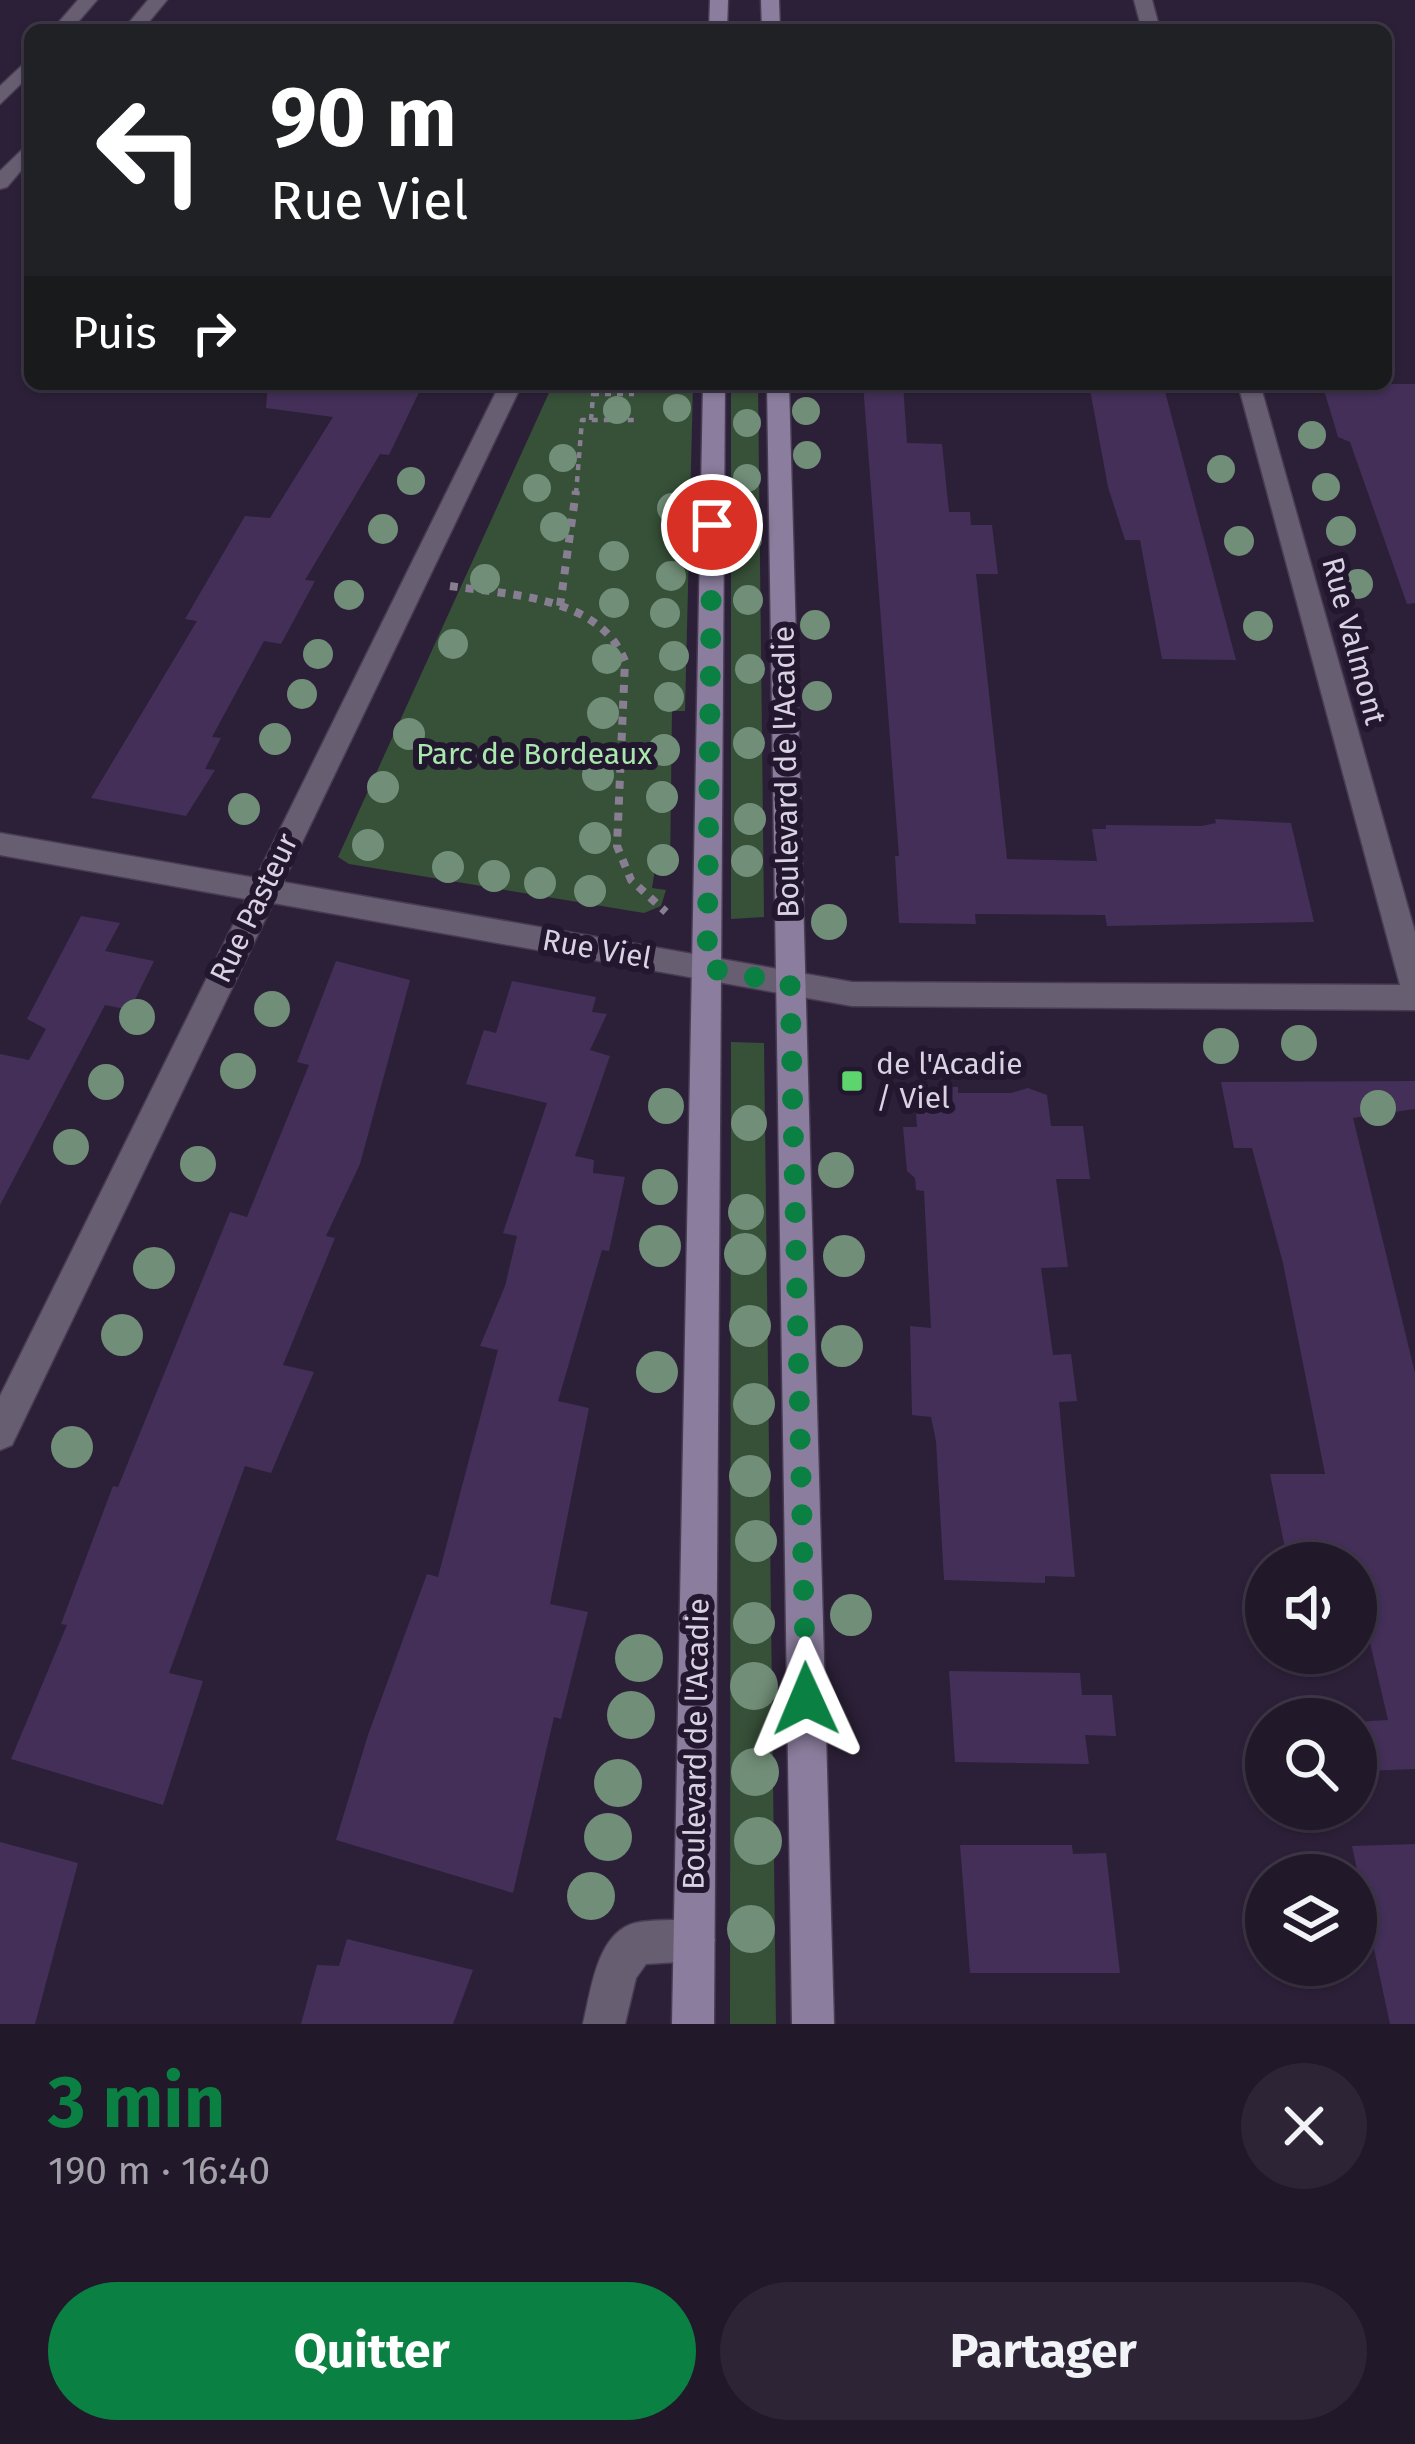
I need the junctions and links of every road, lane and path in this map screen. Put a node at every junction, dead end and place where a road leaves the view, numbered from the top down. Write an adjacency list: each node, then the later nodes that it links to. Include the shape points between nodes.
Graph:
1 (88, 0): 3 (street)
2 (158, 0): 4 (street)
3 (66, 24)
4 (137, 24)
5 (24, 71): 6 (street)
6 (0, 98)
7 (24, 155): 8 (street)
8 (0, 183)
9 (508, 390): 23 (street, Rue Pasteur)
10 (593, 390): 14 (path)
11 (713, 390): 25 (main road, Boulevard de l'Acadie)
12 (778, 390): 26 (main road, Boulevard de l'Acadie)
13 (1251, 390): 27 (street, Rue Valmont)
14 (593, 394): 15 (path); 16 (path)
15 (634, 394)
16 (591, 420): 17 (path); 19 (path, via 582,420)
17 (634, 420)
18 (551, 572): 19 (path)
19 (566, 575): 21 (path)
20 (454, 586): 21 (path)
21 (560, 606): 24 (path, via 623,650 617,846 645,898)
22 (0, 844): 23 (street, Rue Viel)
23 (261, 890): 25 (street, Rue Viel); 29 (street, Rue Pasteur)
24 (666, 912)
25 (707, 968): 26 (street, Rue Viel); 30 (main road, Boulevard de l'Acadie)
26 (790, 984): 28 (street, Rue Viel, via 852,994); 33 (main road, Boulevard de l'Acadie)
27 (1415, 985)
28 (1415, 998)
29 (0, 1433)
30 (694, 1940): 31 (street, via 635,1944 617,1969); 32 (main road, Boulevard de l'Acadie)
31 (604, 2024)
32 (693, 2024)
33 (813, 2024)

